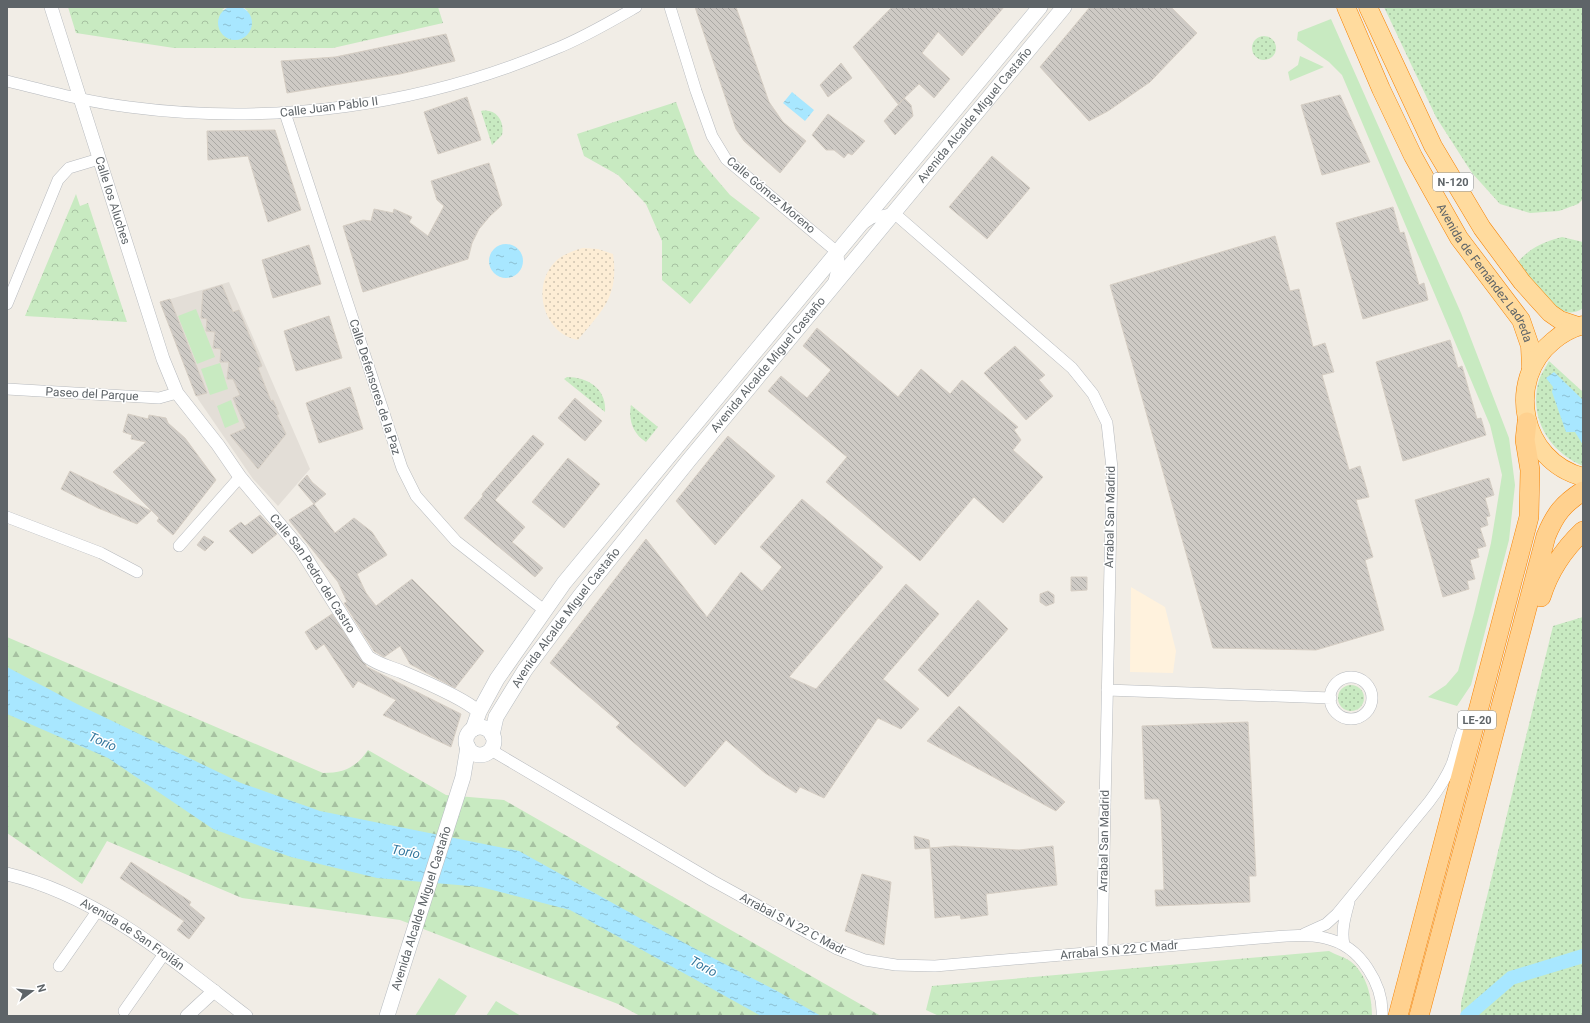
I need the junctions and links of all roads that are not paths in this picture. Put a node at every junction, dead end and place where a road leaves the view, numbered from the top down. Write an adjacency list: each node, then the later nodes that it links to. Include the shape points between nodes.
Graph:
1 (51, 7): 9 (street, Calle los Aluches)
2 (636, 7): 10 (street, Calle Juan Pablo II, via 556,49 507,67 409,96)
3 (670, 7): 15 (street, Calle Gómez Moreno, via 712,136 726,159)
4 (1040, 7): 12 (main road, Avenida Alcalde Miguel Castaño)
5 (1064, 7): 13 (main road, Avenida Alcalde Miguel Castaño)
6 (1346, 7): 19 (highway, Avenida de Fernández Ladreda / N-120, via 1381,89 1433,192 1459,238 1521,320 1530,346)
7 (1368, 7): 18 (highway, Avenida de Fernández Ladreda / N-120, via 1433,146 1482,228 1522,282 1550,313 1560,320)
8 (7, 81): 9 (street, Calle Juan Pablo II)
9 (81, 99): 10 (street, Calle Juan Pablo II, via 128,107 197,113); 11 (street, Calle los Aluches)
10 (285, 113): 30 (street, Calle Defensores de la Paz, via 389,434 405,475 416,496 456,541)
11 (99, 159): 17 (street, via 69,168 58,180); 21 (street, Calle los Aluches, via 163,359)
12 (895, 182): 13 (street, via 891,206); 14 (main road, Avenida Alcalde Miguel Castaño)
13 (894, 214): 14 (street, via 872,218); 16 (main road, Avenida Alcalde Miguel Castaño); 32 (street, Arrabal San Madrid, via 1072,368 1093,394 1107,423 1112,468)
14 (859, 226): 15 (main road, Avenida Alcalde Miguel Castaño)
15 (837, 252): 16 (street, via 838,272); 30 (main road, Avenida Alcalde Miguel Castaño, via 643,485)
16 (832, 288): 37 (main road, Avenida Alcalde Miguel Castaño, via 580,596 525,670 496,717)
17 (7, 304)
18 (1581, 326): 19 (highway, via 1559,336 1545,348)
19 (1531, 368): 22 (highway, via 1525,393)
20 (7, 389): 21 (street, Paseo del Parque, via 159,398)
21 (177, 393): 24 (street, Calle San Pedro del Castro, via 218,444)
22 (1527, 422): 23 (highway, via 1536,442 1548,458 1567,471); 34 (highway, LE-20, via 1525,440 1530,470 1529,517)
23 (1583, 477)
24 (240, 478): 28 (street); 35 (street, Calle San Pedro del Castro, via 300,550 368,657 377,664 402,672 462,701)
25 (1583, 491): 31 (highway, LE-20, via 1563,505 1554,517 1546,536)
26 (7, 517): 29 (street, via 101,553)
27 (1583, 531): 31 (highway, via 1562,553 1544,586 1536,612)
28 (179, 546)
29 (137, 572)
30 (544, 610): 35 (main road, Avenida Alcalde Miguel Castaño, via 497,679)
31 (1517, 640): 55 (highway, LE-20)
32 (1107, 690): 33 (street); 45 (street, Arrabal San Madrid)
33 (1331, 698)
34 (1482, 701): 41 (street, Arrabal S N 22 C Madr, via 1466,722 1452,764 1441,786); 54 (highway, LE-20)
35 (479, 712): 36 (main road, Avenida Alcalde Miguel Castaño)
36 (473, 729): 37 (main road, via 482,728 489,731); 38 (main road, via 466,739)
37 (488, 746): 38 (main road, via 474,753); 39 (main road, Avenida Alcalde Miguel Castaño); 45 (street, Arrabal S N 22 C Madr, via 713,881 837,949 865,960 896,965 934,966)
38 (468, 747): 39 (main road, Avenida Alcalde Miguel Castaño)
39 (464, 777): 52 (main road, Avenida Alcalde Miguel Castaño)
40 (7, 876): 42 (street, Avenida de San Froilán, via 40,884)
41 (1350, 900): 43 (street, Arrabal S N 22 C Madr, via 1326,924); 44 (street, Arrabal S N 22 C Madr, via 1344,919)
42 (98, 910): 46 (street, Avenida de San Froilán); 47 (street)
43 (1300, 935): 44 (street, Arrabal S N 22 C Madr, via 1325,937); 45 (street, Arrabal S N 22 C Madr)
44 (1344, 945): 53 (street, Arrabal S N 22 C Madr, via 1364,963 1374,978 1381,995)
45 (1102, 951)
46 (164, 954): 48 (street, Avenida de San Froilán); 49 (street)
47 (59, 966)
48 (214, 991): 50 (street); 51 (street, Avenida de San Froilán)
49 (124, 1011)
50 (187, 1016)
51 (246, 1016)
52 (387, 1016)
53 (1382, 1016)
54 (1398, 1016)
55 (1419, 1016)

